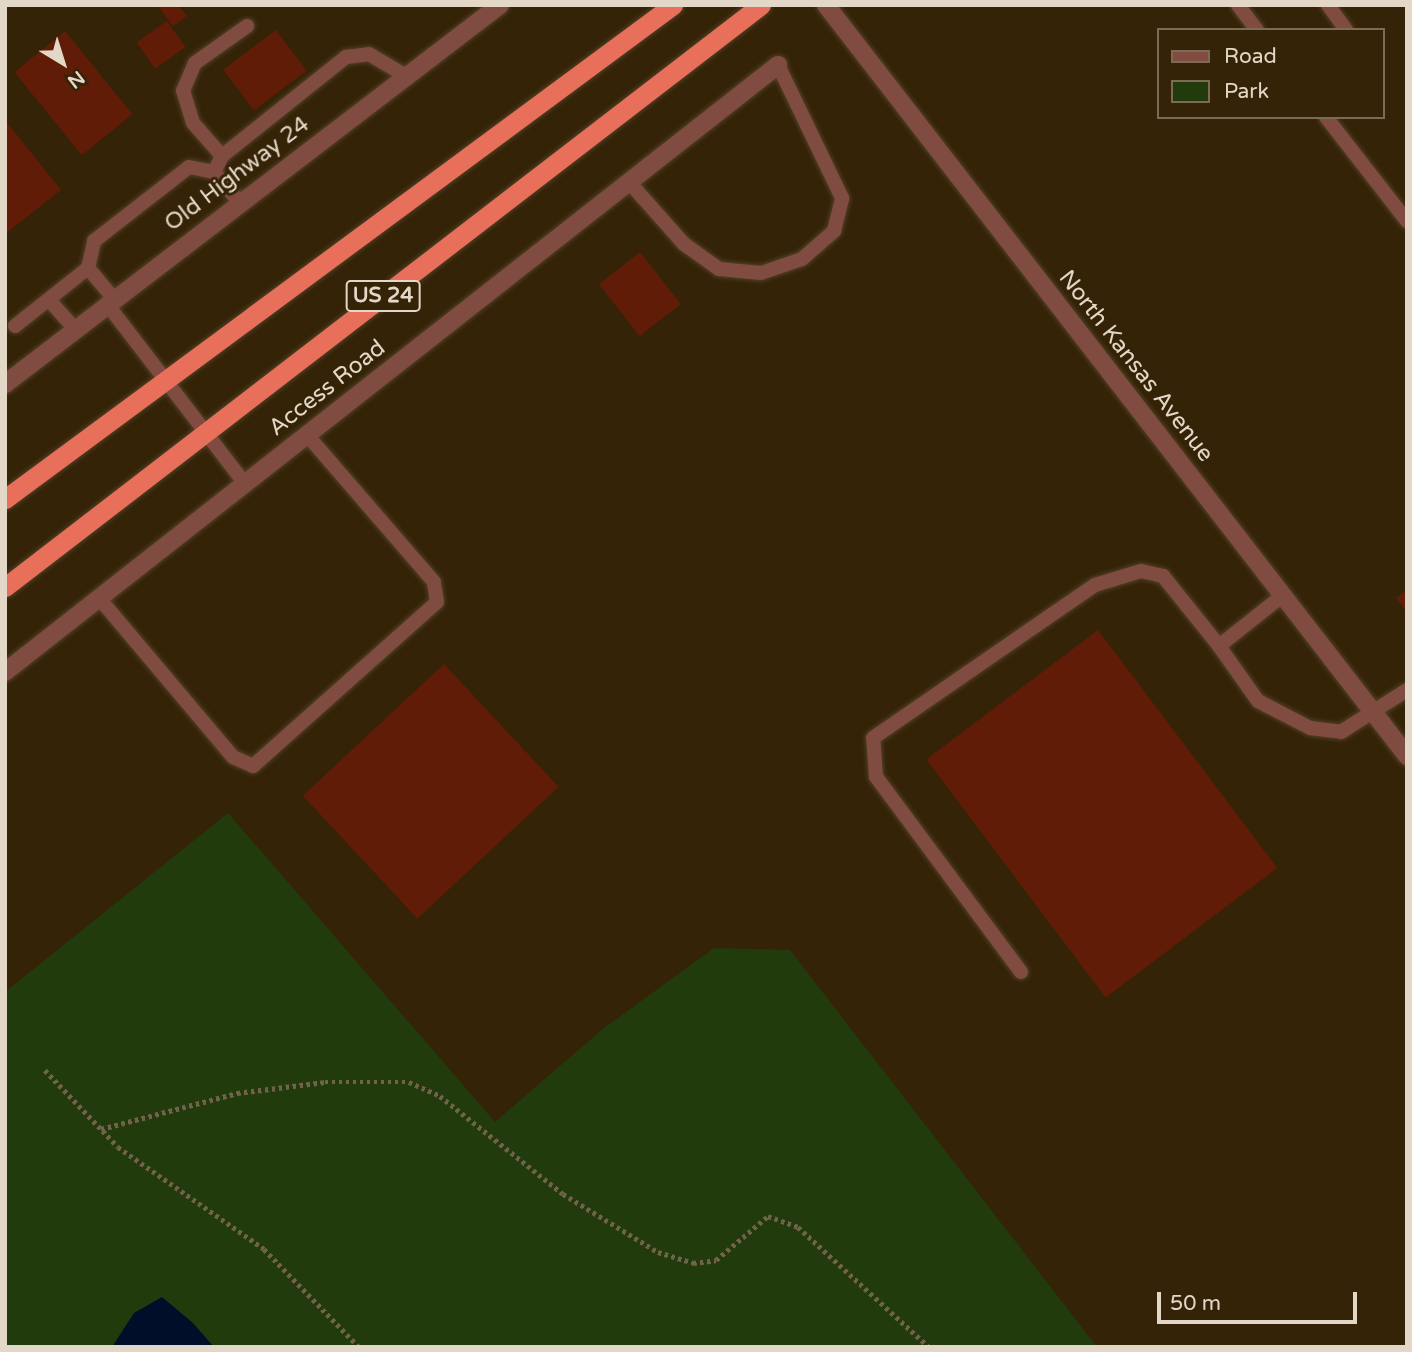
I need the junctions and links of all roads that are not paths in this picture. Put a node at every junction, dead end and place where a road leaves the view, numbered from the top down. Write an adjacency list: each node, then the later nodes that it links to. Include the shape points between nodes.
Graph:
1 (500, 5): 11 (street, Old Highway 24)
2 (673, 5): 23 (highway, US 24)
3 (761, 5): 25 (highway, US 24)
4 (826, 5): 30 (street, North Kansas Avenue)
5 (1238, 5): 8 (lane)
6 (1328, 5): 9 (lane)
7 (247, 26): 13 (lane, via 195,63 183,91 193,123)
8 (1255, 28)
9 (1345, 28)
10 (778, 65): 15 (street, Access Road); 15 (lane, via 842,198 834,231 802,258 761,273 719,269 684,244)
11 (406, 76): 13 (lane, via 369,54 346,57); 16 (street, Old Highway 24)
12 (1328, 119): 17 (lane)
13 (222, 156): 14 (lane)
14 (214, 172): 16 (lane); 18 (lane, via 189,167 94,241)
15 (629, 182): 26 (street, Access Road)
16 (240, 203): 20 (street, Old Highway 24)
17 (1407, 220)
18 (88, 268): 19 (lane); 20 (lane)
19 (49, 300): 21 (lane); 22 (lane)
20 (110, 301): 22 (street, Old Highway 24); 23 (lane)
21 (15, 326)
22 (75, 329): 24 (street, Old Highway 24)
23 (163, 379): 25 (lane); 28 (highway, US 24)
24 (5, 384)
25 (204, 431): 27 (lane); 29 (highway, US 24)
26 (307, 435): 27 (street, Access Road); 31 (lane, via 434,582 437,602 253,766 233,757)
27 (245, 484): 31 (street, Access Road)
28 (5, 499)
29 (5, 587)
30 (1282, 596): 32 (lane); 35 (street, North Kansas Avenue)
31 (99, 598): 33 (street, Access Road)
32 (1219, 646): 35 (lane, via 1258,701 1287,721 1341,732); 37 (lane, via 1163,576 1141,571 1095,585 873,738 876,777)
33 (5, 672)
34 (1407, 690): 35 (lane)
35 (1375, 715): 36 (street, North Kansas Avenue)
36 (1407, 756)
37 (1020, 972)

